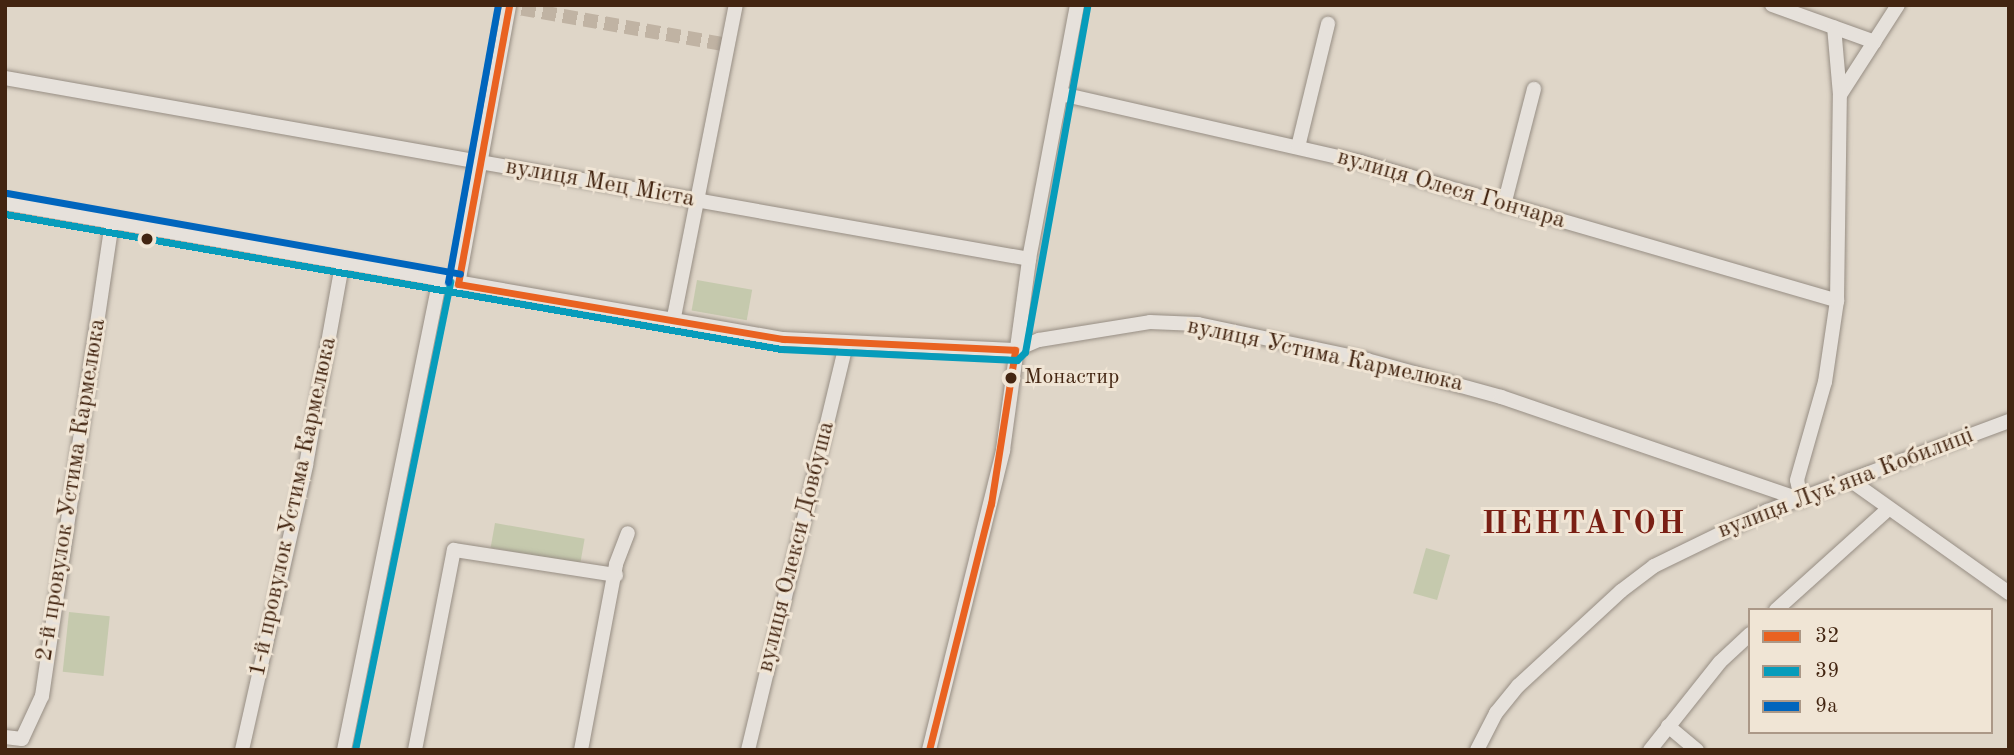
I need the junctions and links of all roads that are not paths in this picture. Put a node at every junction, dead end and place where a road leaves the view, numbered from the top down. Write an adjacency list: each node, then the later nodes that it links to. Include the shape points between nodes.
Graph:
1 (509, 5): 14 (street)
2 (736, 5): 15 (street)
3 (1077, 5): 11 (street)
4 (1772, 5): 7 (street)
5 (1898, 5): 8 (street)
6 (1328, 24): 13 (street)
7 (1834, 27): 8 (street); 12 (street)
8 (1875, 42): 12 (street)
9 (5, 78): 14 (street, вулиця Мец Міста)
10 (1534, 89): 17 (street)
11 (1060, 94): 13 (street, вулиця Олеся Гончара); 19 (street)
12 (1840, 94): 23 (street)
13 (1298, 147): 17 (street, вулиця Олеся Гончара)
14 (482, 162): 15 (street, вулиця Мец Міста); 22 (street)
15 (698, 201): 19 (street, вулиця Мец Міста); 24 (street)
16 (5, 204): 18 (street, вулиця Устима Кармелюка)
17 (1504, 205): 23 (street, вулиця Олеся Гончара)
18 (113, 220): 20 (street, вулиця Устима Кармелюка); 37 (street, 2-й провулок Устима Кармелюка, via 41,696 22,739)
19 (1029, 259): 26 (street)
20 (342, 264): 21 (street, вулиця Устима Кармелюка); 38 (street, 1-й провулок Устима Кармелюка, via 306,465)
21 (440, 281): 22 (street, вулиця Устима Кармелюка); 39 (street)
22 (458, 284): 24 (street, вулиця Устима Кармелюка)
23 (1837, 301): 29 (street, via 1825,382 1797,481)
24 (673, 323): 25 (street, вулиця Устима Кармелюка)
25 (846, 344): 26 (street, вулиця Устима Кармелюка); 42 (street, вулиця Олекси Довбуша)
26 (1015, 349): 29 (street, вулиця Устима Кармелюка, via 1039,340 1150,322 1198,324 1367,360 1501,397); 43 (street, via 991,504)
27 (2009, 421): 28 (street, вулиця Лукʼяна Кобилиці)
28 (1850, 480): 29 (street, вулиця Лукʼяна Кобилиці); 30 (street)
29 (1801, 500): 44 (street, вулиця Лукʼяна Кобилиці, via 1725,528 1654,566 1620,591 1518,686 1496,713)
30 (1888, 509): 33 (street); 34 (street)
31 (628, 533): 32 (street)
32 (616, 575): 40 (street, via 454,550); 41 (street)
33 (2009, 593)
34 (1778, 608)
35 (1748, 636): 36 (street)
36 (1668, 726): 45 (street); 46 (street)
37 (5, 737)
38 (243, 750)
39 (344, 750)
40 (415, 750)
41 (581, 750)
42 (748, 750)
43 (929, 750)
44 (1477, 750)
45 (1650, 750)
46 (1697, 750)

